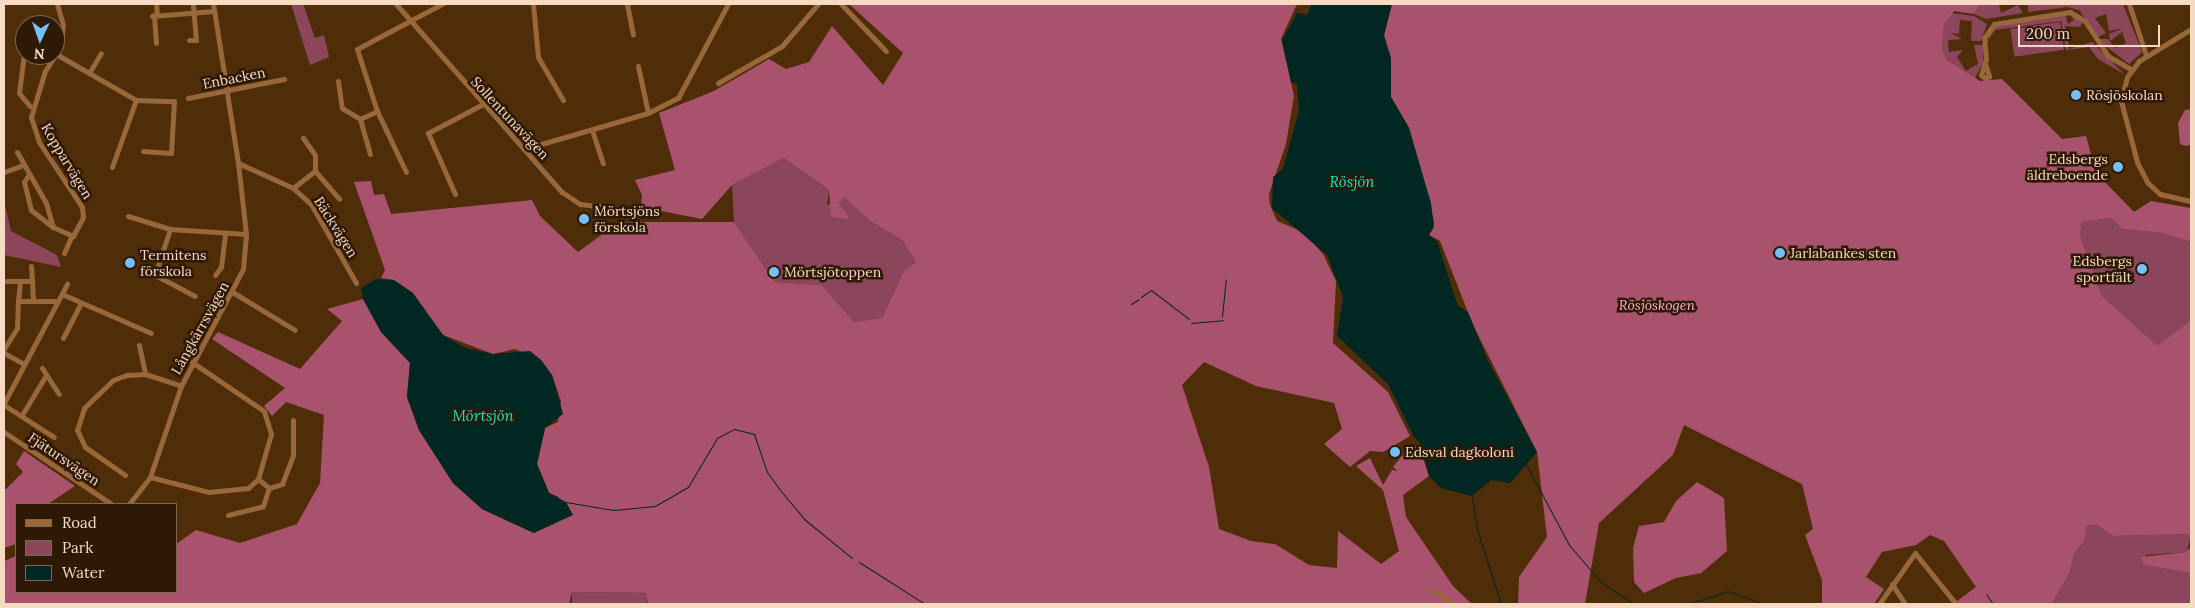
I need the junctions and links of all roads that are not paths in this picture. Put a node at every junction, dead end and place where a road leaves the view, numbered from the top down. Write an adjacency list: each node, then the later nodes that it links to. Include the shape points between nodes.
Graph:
1 (58, 4): 2 (street)
2 (66, 4)
3 (156, 4): 16 (street)
4 (193, 4): 15 (street)
5 (213, 4): 14 (street, Långkärrsvägen)
6 (396, 4): 17 (street, Sollentunavägen)
7 (442, 4): 17 (street)
8 (533, 4): 38 (street, via 538,58)
9 (627, 4): 19 (street)
10 (728, 4): 42 (street, via 678,98)
11 (818, 4): 34 (street, via 782,46)
12 (842, 4): 22 (street)
13 (2130, 4): 24 (street)
14 (214, 11): 15 (street); 35 (street, Långkärrsvägen)
15 (194, 13): 16 (street); 20 (street, via 196,40)
16 (155, 15): 21 (street)
17 (411, 21): 39 (street, Sollentunavägen); 41 (street, via 357,49)
18 (2191, 29): 24 (street)
19 (633, 34)
20 (188, 40)
21 (156, 43)
22 (886, 51)
23 (102, 53): 31 (street)
24 (2146, 55): 30 (street)
25 (65, 59): 31 (street)
26 (1985, 63): 30 (street, via 1984,38 1994,24 2070,12 2085,21 2108,56)
27 (23, 65): 40 (street, via 19,93)
28 (52, 65): 68 (street, Kopparvägen, via 31,117 32,128 78,198 83,217)
29 (638, 66): 42 (street)
30 (2132, 70): 61 (street, via 2121,101 2137,162 2147,182 2160,194)
31 (90, 73): 37 (street)
32 (284, 79): 35 (street, Enbacken)
33 (338, 81): 43 (street, via 342,108)
34 (718, 83)
35 (226, 91): 36 (street, Enbacken); 50 (street, Långkärrsvägen)
36 (188, 98)
37 (136, 100): 47 (street, via 174,101 171,153); 53 (street)
38 (563, 100)
39 (480, 105): 46 (street, Sollentunavägen); 59 (street, via 428,133)
40 (30, 106)
41 (377, 111): 43 (street); 56 (street)
42 (648, 113): 44 (street)
43 (360, 119): 49 (street)
44 (592, 130): 46 (street); 51 (street)
45 (303, 138): 54 (street, Bäckvägen, via 315,155)
46 (524, 149): 62 (street, Sollentunavägen, via 562,192 580,204)
47 (143, 151)
48 (17, 152): 52 (street)
49 (370, 154)
50 (238, 163): 58 (street, Bäckvägen); 67 (street, Långkärrsvägen)
51 (603, 163)
52 (23, 165): 55 (street); 57 (street)
53 (112, 168)
54 (315, 171): 58 (street); 60 (street, Bäckvägen)
55 (4, 172)
56 (406, 172)
57 (29, 174): 64 (street); 64 (street, via 24,182 31,210)
58 (293, 188): 75 (street, Bäckvägen, via 311,204)
59 (455, 194)
60 (339, 199)
61 (2191, 201)
62 (631, 210)
63 (128, 216): 65 (street)
64 (53, 227): 68 (street)
65 (170, 229): 66 (street); 79 (street, via 155,275)
66 (225, 234): 67 (street); 71 (street, via 221,267)
67 (246, 234): 77 (street, Långkärrsvägen, via 242,269)
68 (71, 237): 69 (street)
69 (64, 253)
70 (31, 266): 73 (street)
71 (215, 275)
72 (6, 281): 74 (street)
73 (32, 281): 74 (street); 81 (street)
74 (20, 282): 80 (street)
75 (356, 283)
76 (67, 284): 78 (street)
77 (234, 293): 84 (street); 90 (street, Långkärrsvägen)
78 (62, 294): 82 (street); 83 (street)
79 (196, 296)
80 (18, 301): 81 (street); 88 (street, via 17,328)
81 (33, 301): 82 (street)
82 (58, 301): 91 (street)
83 (80, 305): 85 (street); 86 (street)
84 (295, 330)
85 (151, 333)
86 (63, 338)
87 (139, 345): 93 (street)
88 (4, 349)
89 (4, 353): 91 (street)
90 (192, 362): 95 (street, Långkärrsvägen); 104 (street, via 264,411 271,434)
91 (24, 364): 97 (street)
92 (42, 368): 94 (street)
93 (145, 374): 95 (street); 102 (street, via 114,380 77,420 85,447)
94 (46, 375): 96 (street); 98 (street)
95 (181, 386): 103 (street, Långkärrsvägen)
96 (60, 394)
97 (4, 404): 98 (street)
98 (22, 415): 101 (street)
99 (293, 420): 105 (street, via 289,471 282,484)
100 (4, 432): 106 (street, Fjätursvägen)
101 (54, 437)
102 (125, 475)
103 (150, 477): 104 (street, via 209,492 248,488); 107 (street, Långkärrsvägen)
104 (258, 479): 105 (street)
105 (269, 488): 108 (street, via 262,506)
106 (110, 503)
107 (130, 503)
108 (228, 515)
109 (1892, 584): 112 (street); 113 (street); 114 (street, via 1915,553)
110 (1434, 591): 111 (street)
111 (1455, 604)
112 (1879, 604)
113 (1905, 604)
114 (1956, 604)

